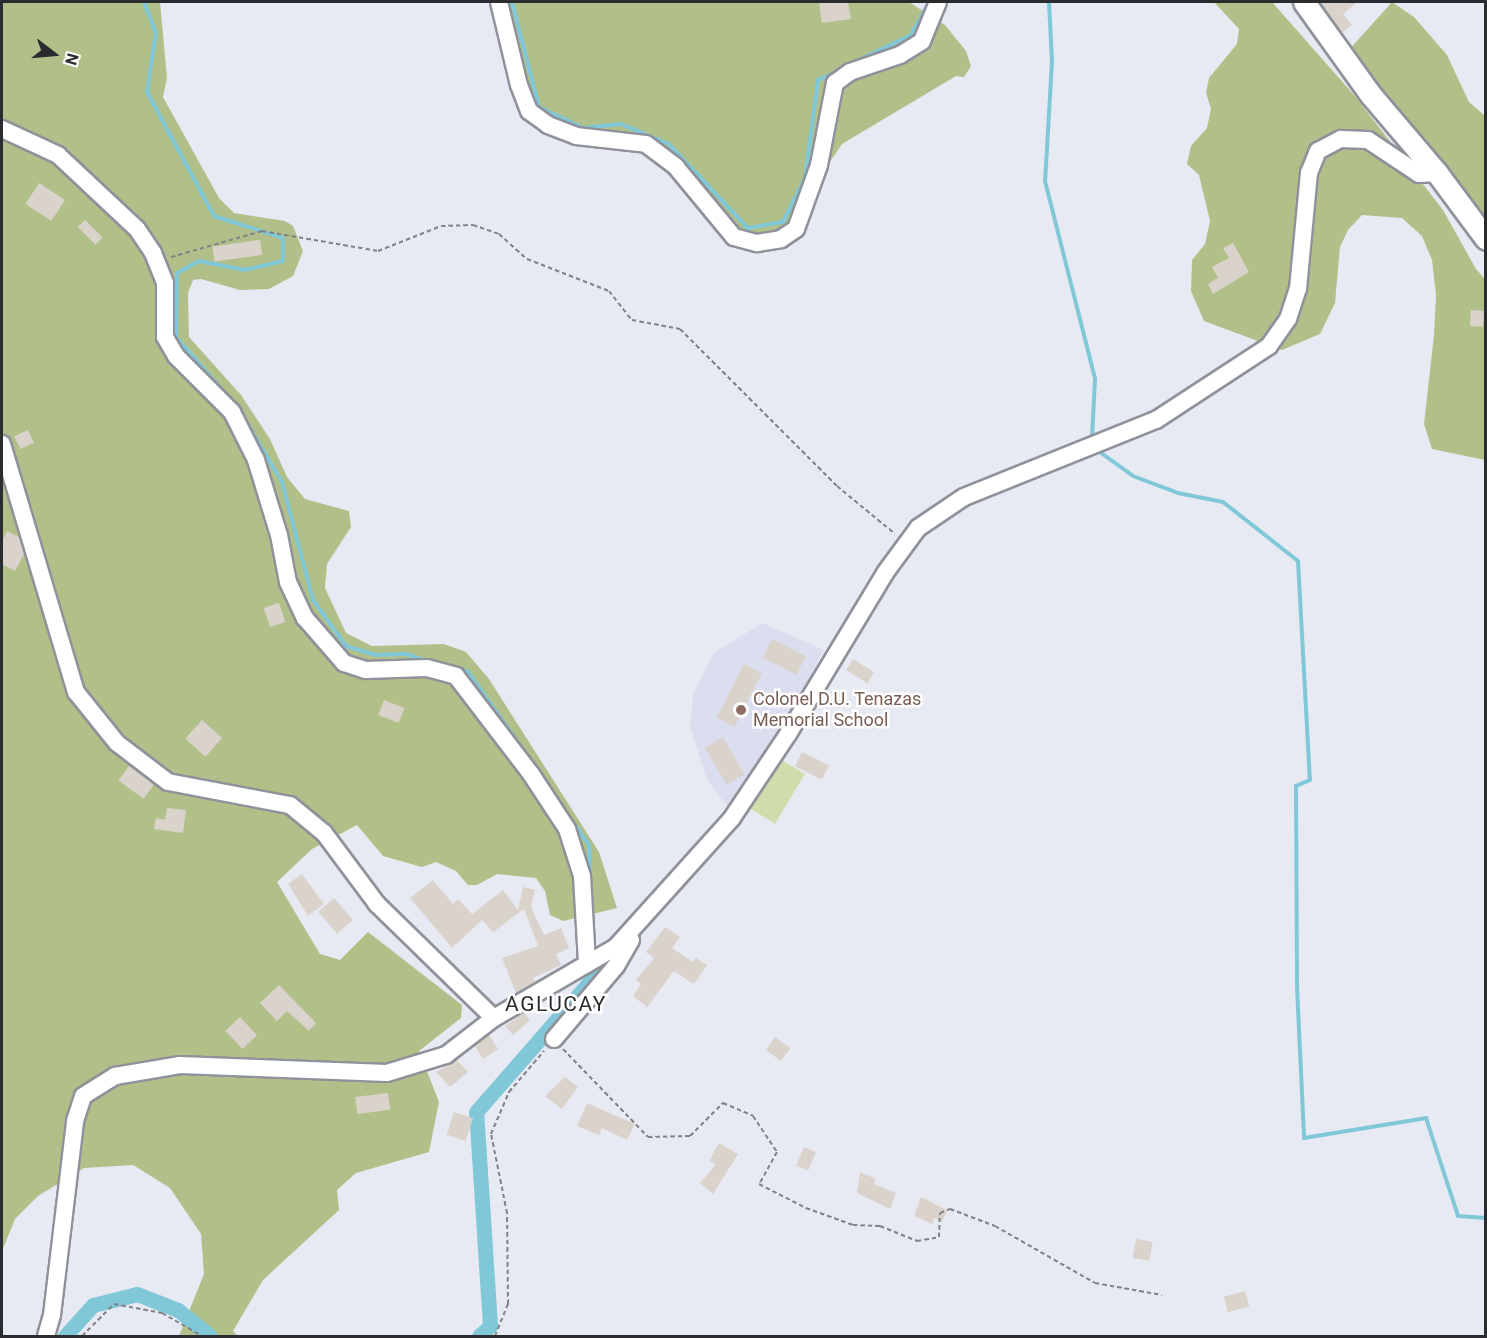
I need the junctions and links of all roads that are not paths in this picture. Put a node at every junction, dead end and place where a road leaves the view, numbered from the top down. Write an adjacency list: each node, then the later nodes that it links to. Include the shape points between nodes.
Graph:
1 (499, 2): 2 (street, via 529,111 548,125 576,136 646,144 676,167 734,237 757,243 781,239 796,229 819,165 835,82 850,72 900,55 922,41)
2 (938, 2)
3 (1304, 2): 5 (street, via 1370,94)
4 (2, 129): 9 (street, via 58,155 137,229 165,283 165,337 176,356 232,412 256,460 279,535 288,582 305,618 344,663 366,670 427,668 456,676 490,718 567,829 582,876)
5 (1437, 173): 6 (street); 8 (street, via 1419,174 1368,140 1341,139 1318,151 1309,173 1298,289 1288,319 1269,346 1156,420 964,497 918,528 732,818)
6 (1485, 239)
7 (2, 444): 10 (street, via 76,692 117,743 168,782 290,805 324,832 377,904)
8 (642, 918): 9 (street, via 616,947); 11 (street, via 616,966)
9 (587, 964): 10 (street)
10 (494, 1018): 12 (street, via 446,1054 387,1073 180,1065 114,1076 83,1096 75,1121 52,1315)
11 (554, 1039)
12 (46, 1336)

